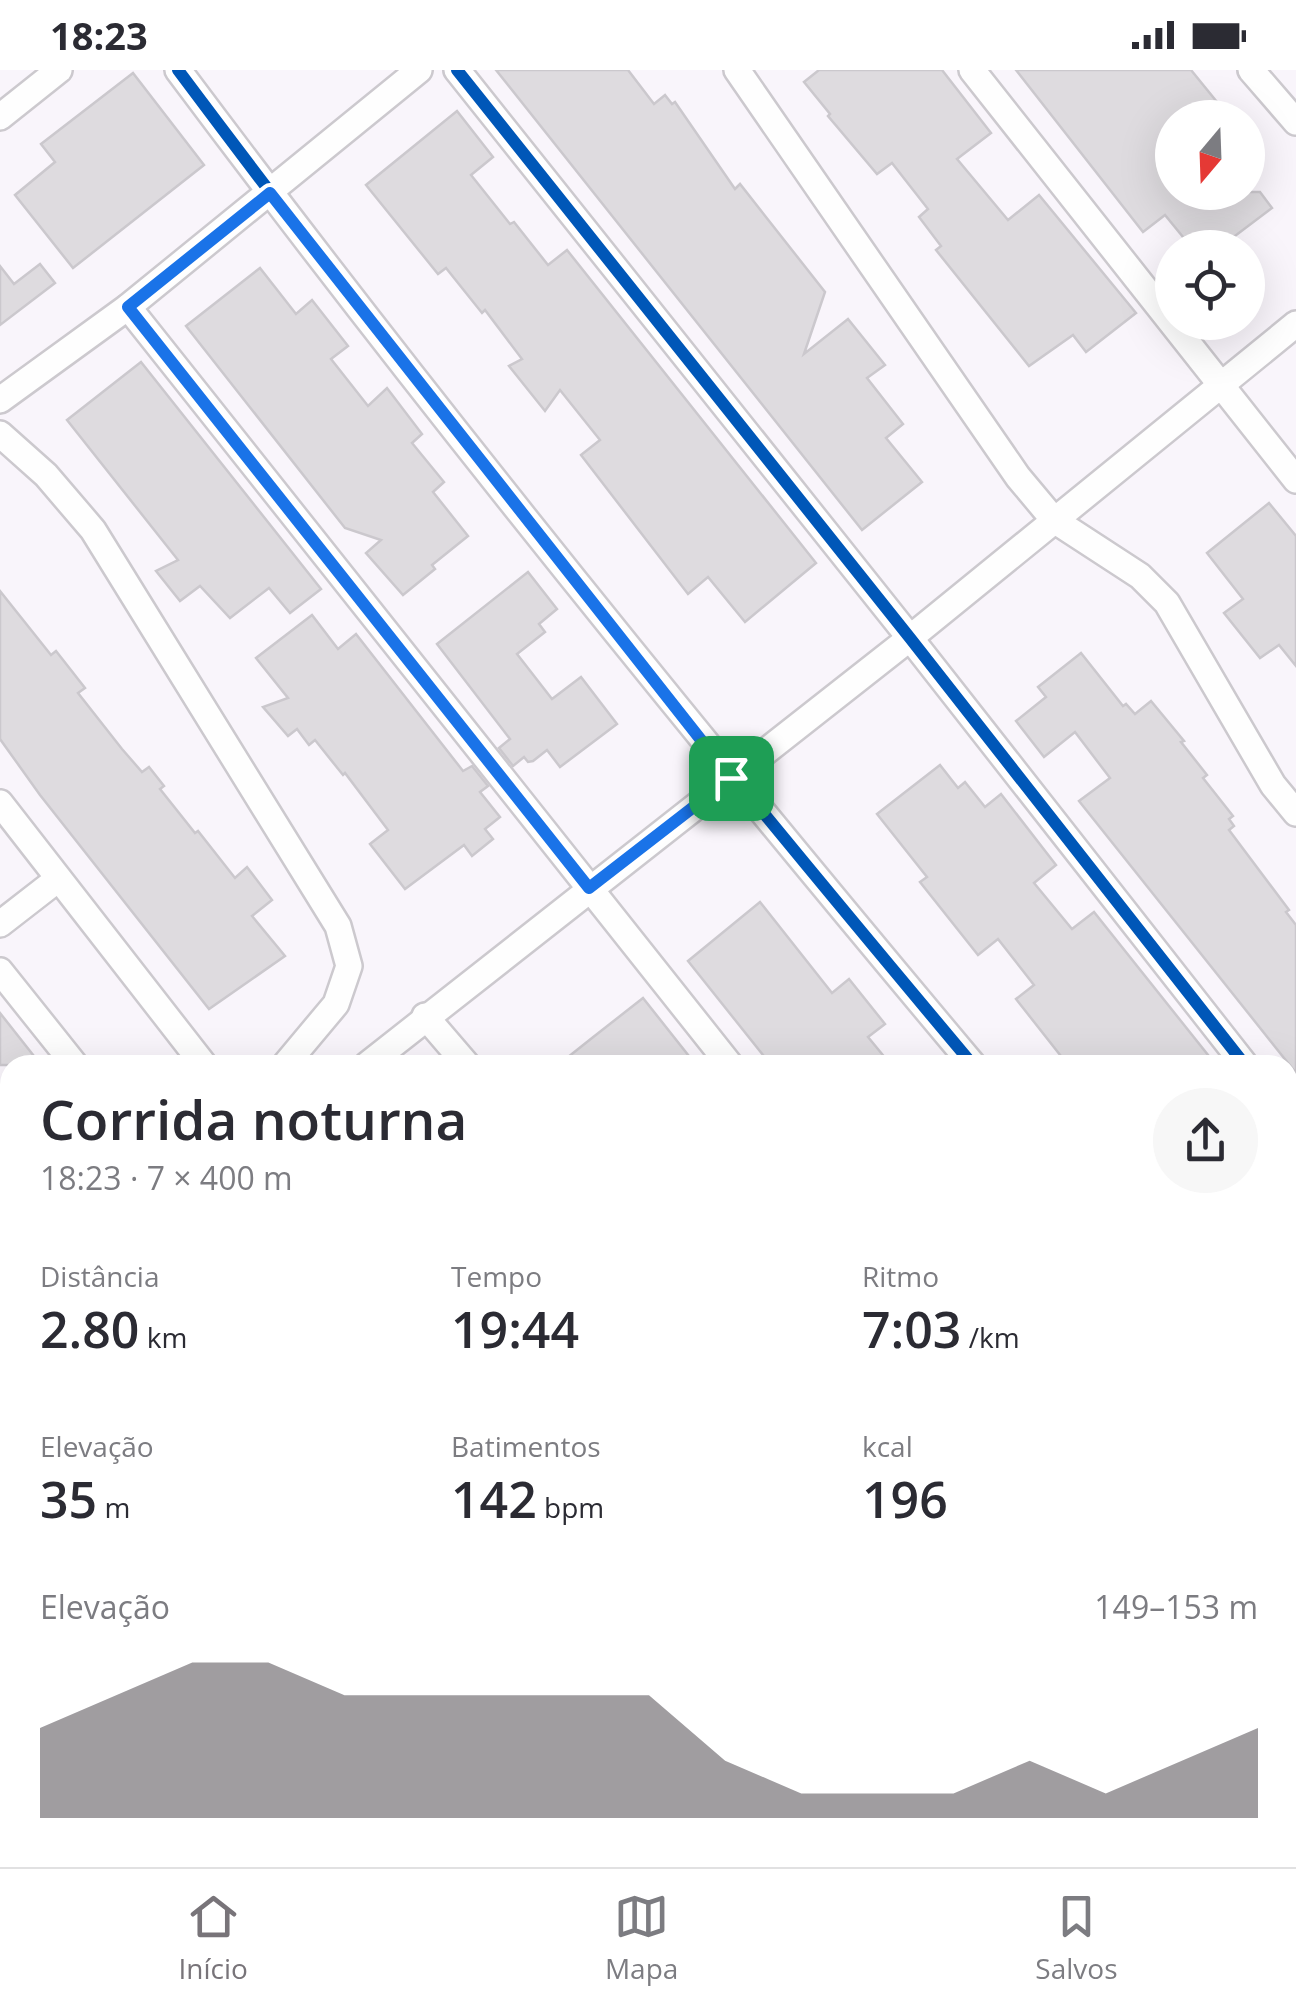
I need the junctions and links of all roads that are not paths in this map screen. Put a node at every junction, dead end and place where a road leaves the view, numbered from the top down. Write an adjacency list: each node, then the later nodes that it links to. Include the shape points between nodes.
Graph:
1 (59, 70): 8 (street)
2 (178, 70): 10 (street)
3 (419, 70): 10 (street)
4 (457, 70): 18 (street)
5 (737, 70): 17 (street, via 1018,478)
6 (972, 70): 13 (street)
7 (1251, 70): 9 (street)
8 (0, 117)
9 (1296, 122)
10 (270, 193): 11 (street); 19 (street)
11 (128, 307): 14 (street); 23 (street)
12 (1296, 324): 13 (street)
13 (1220, 383): 16 (street); 17 (street)
14 (0, 400)
15 (0, 434): 29 (street, via 94,530 338,926 349,966 336,1004)
16 (1296, 480)
17 (1054, 520): 18 (street); 21 (street, via 1140,576 1167,603 1273,786)
18 (910, 638): 19 (street); 34 (street)
19 (731, 778): 23 (street); 33 (street)
20 (0, 803): 22 (street)
21 (1296, 814)
22 (58, 879): 24 (street); 28 (street)
23 (589, 888): 26 (street); 32 (street)
24 (0, 924)
25 (0, 971): 27 (street)
26 (425, 1016): 30 (street); 31 (street)
27 (66, 1055)
28 (196, 1055)
29 (293, 1055)
30 (379, 1055)
31 (458, 1055)
32 (722, 1055)
33 (965, 1055)
34 (1236, 1055)

